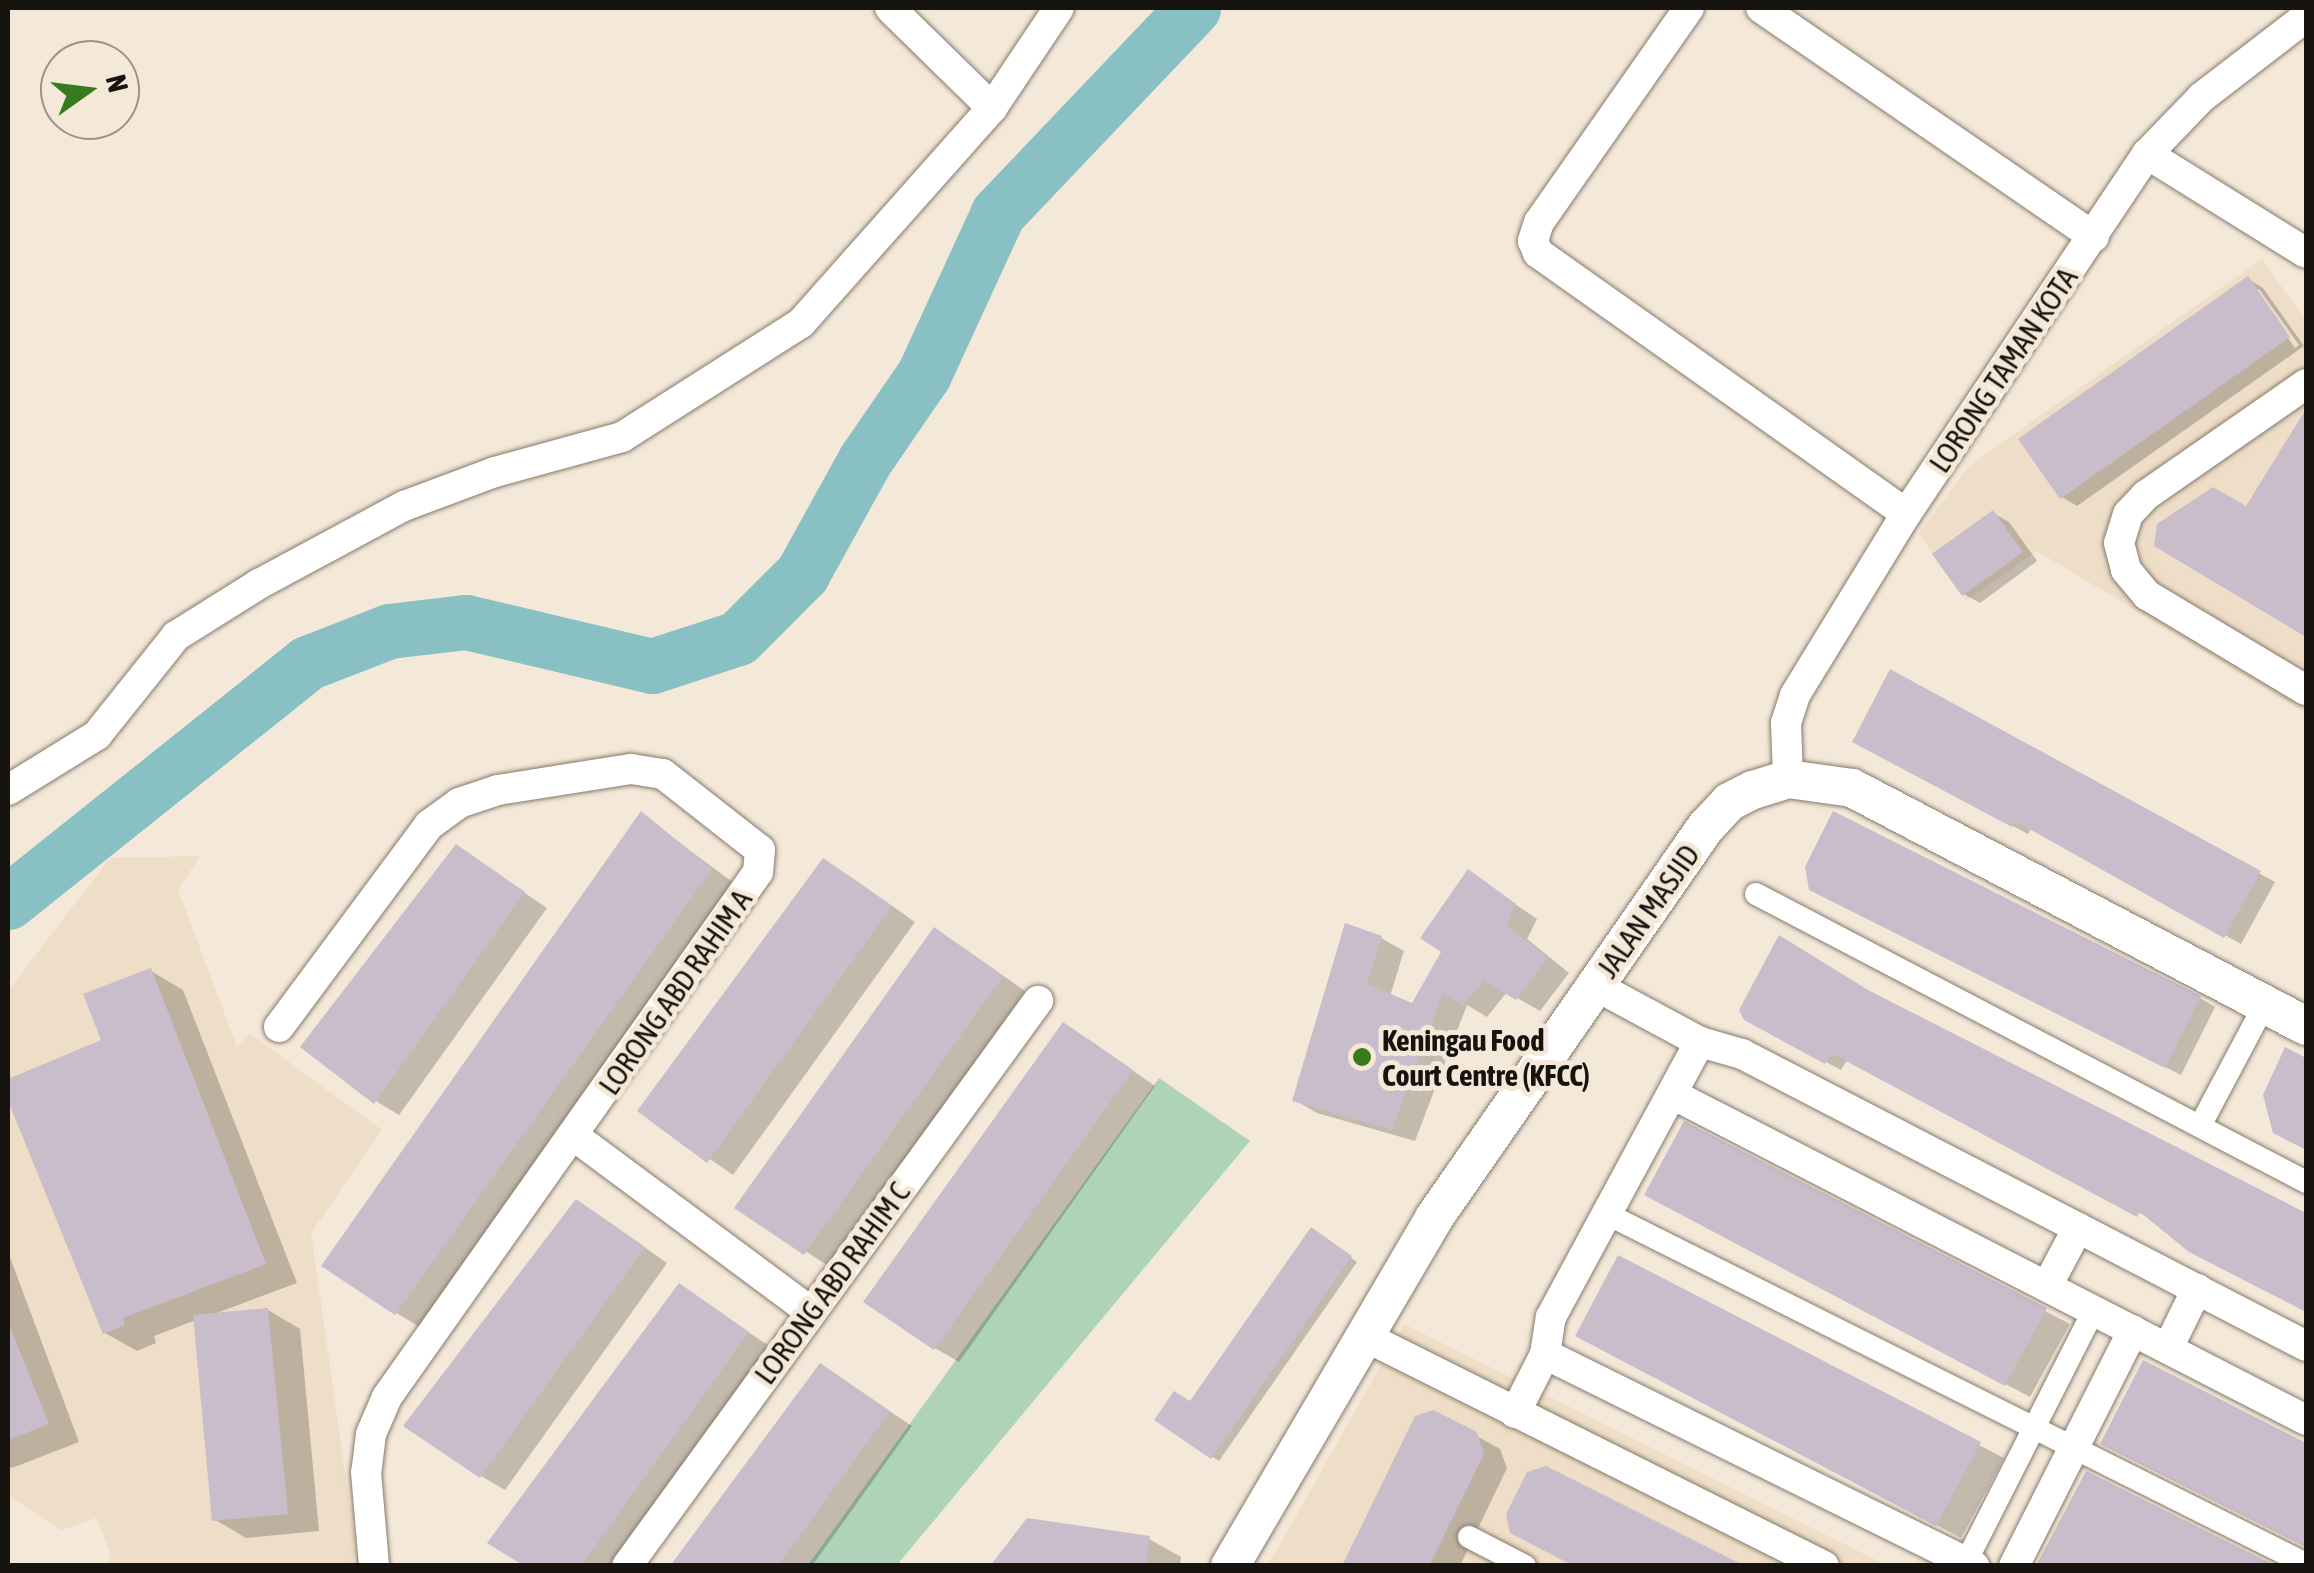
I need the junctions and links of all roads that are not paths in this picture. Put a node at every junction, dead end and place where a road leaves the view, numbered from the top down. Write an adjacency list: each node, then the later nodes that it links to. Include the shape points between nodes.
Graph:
1 (890, 8): 6 (street)
2 (1059, 8): 6 (street)
3 (1690, 8): 11 (street, via 1623,96 1533,241 1548,265)
4 (1761, 8): 8 (street)
5 (2306, 16): 7 (street, LORONG TAMAN KOTA, via 2202,98)
6 (992, 108): 14 (street, via 801,323 622,437 404,506 258,584 176,636 97,735)
7 (2147, 154): 8 (street, LORONG TAMAN KOTA); 9 (street)
8 (2094, 237): 11 (street, LORONG TAMAN KOTA)
9 (2306, 253)
10 (2302, 393): 12 (street, via 2146,496 2128,514 2119,543 2126,570 2147,595)
11 (1906, 514): 13 (street, LORONG TAMAN KOTA, via 1795,695 1786,723)
12 (2306, 690)
13 (1788, 779): 16 (street, JALAN MASJID, via 1729,802); 18 (street, JALAN MASJID, via 1852,788)
14 (8, 790)
15 (1756, 894): 23 (street)
16 (1596, 986): 21 (street); 33 (street, JALAN MASJID, via 1434,1218)
17 (1038, 1001): 31 (street, LORONG ABD RAHIM C)
18 (2265, 1004): 19 (street, JALAN MASJID); 23 (street)
19 (2306, 1026)
20 (279, 1027): 24 (street, LORONG ABD RAHIM A, via 429,825 459,804 498,790 631,769 663,774 746,833 760,850 758,872)
21 (1700, 1042): 22 (street); 27 (street, via 1742,1054)
22 (1672, 1094): 26 (street); 28 (street)
23 (2200, 1126): 25 (street)
24 (574, 1136): 31 (street); 44 (street, LORONG ABD RAHIM A, via 387,1397 371,1434 366,1472)
25 (2306, 1182)
26 (1607, 1214): 36 (street, via 1551,1317); 39 (street)
27 (2078, 1228): 28 (street); 29 (street)
28 (2047, 1286): 30 (street)
29 (2197, 1290): 34 (street); 35 (street)
30 (2094, 1310): 32 (street); 39 (street)
31 (811, 1312): 45 (street, LORONG ABD RAHIM C)
32 (2134, 1330): 35 (street); 40 (street)
33 (1368, 1338): 37 (street); 46 (street, JALAN MASJID)
34 (2306, 1346)
35 (2168, 1348): 38 (street)
36 (1545, 1354): 37 (street); 42 (street)
37 (1514, 1413): 48 (street)
38 (2306, 1420)
39 (2034, 1428): 40 (street); 42 (street)
40 (2074, 1448): 43 (street); 49 (street)
41 (1469, 1537): 47 (street)
42 (1961, 1562)
43 (2306, 1564)
44 (374, 1566)
45 (627, 1566)
46 (1230, 1566)
47 (1525, 1566)
48 (1824, 1566)
49 (2014, 1566)

